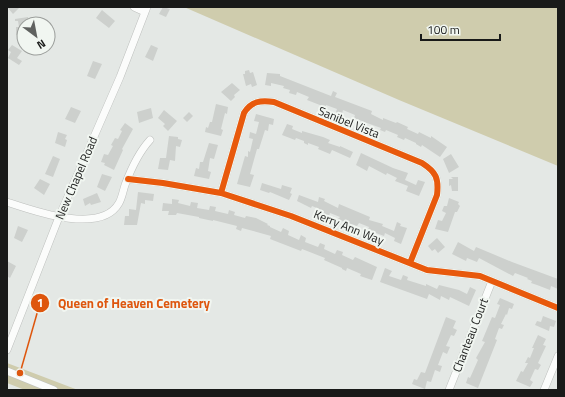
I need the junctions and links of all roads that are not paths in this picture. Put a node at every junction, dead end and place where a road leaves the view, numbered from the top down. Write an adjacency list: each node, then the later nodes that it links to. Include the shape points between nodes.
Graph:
1 (134, 7): 2 (street)
2 (146, 10): 7 (street, New Chapel Road)
3 (150, 140): 4 (street, via 140,150)
4 (128, 179): 5 (street, Kerry Ann Way); 7 (street, via 119,203 100,218 92,220)
5 (221, 193): 8 (street, Kerry Ann Way, via 291,216); 8 (street, Sanibel Vista, via 244,113 253,103 274,102 422,163 433,172 437,178 437,195)
6 (7, 202): 7 (street, via 37,213)
7 (59, 217): 11 (street, New Chapel Road)
8 (410, 263): 9 (street, Kerry Ann Way, via 427,270 473,275)
9 (492, 281): 10 (street, Kerry Ann Way); 15 (street, Chanteau Court)
10 (558, 308)
11 (7, 350)
12 (558, 356): 16 (street)
13 (7, 372): 14 (street)
14 (54, 390)
15 (449, 390)
16 (544, 390)

